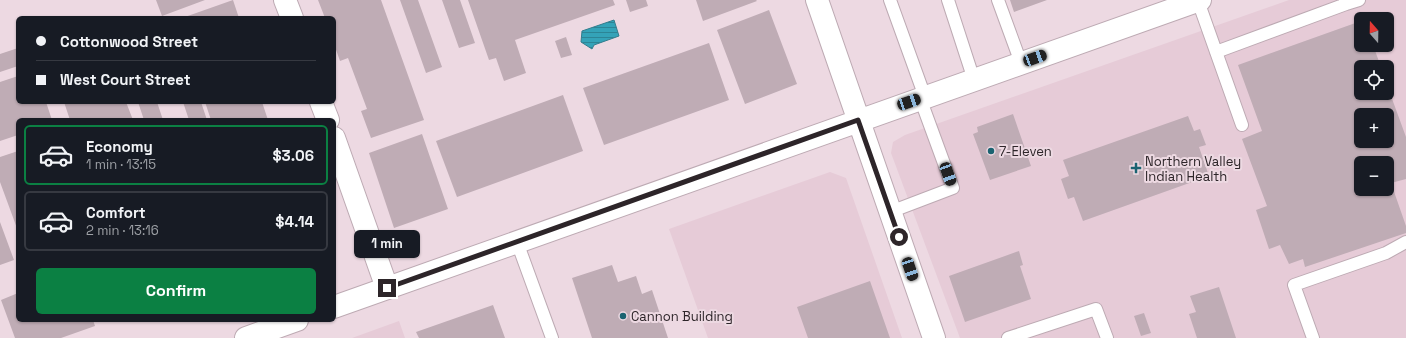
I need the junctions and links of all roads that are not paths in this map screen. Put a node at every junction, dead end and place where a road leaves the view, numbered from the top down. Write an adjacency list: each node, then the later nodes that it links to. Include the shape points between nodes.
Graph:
1 (285, 0): 9 (street)
2 (817, 0): 16 (street)
3 (890, 0): 13 (lane)
4 (948, 0): 12 (lane)
5 (998, 0): 11 (lane)
6 (1199, 0): 10 (lane); 11 (street)
7 (1359, 0): 8 (lane)
8 (1346, 2): 10 (lane)
9 (291, 16)
10 (1216, 52): 17 (lane)
11 (1021, 63): 12 (street)
12 (974, 80): 13 (street)
13 (923, 98): 16 (street); 19 (lane, via 953,188)
14 (322, 104): 15 (street)
15 (327, 118)
16 (858, 120): 19 (street); 20 (street)
17 (1242, 125)
18 (336, 144): 22 (street)
19 (890, 212): 27 (street)
20 (517, 242): 22 (street); 26 (lane)
21 (1406, 242): 30 (lane, via 1386,253 1294,285)
22 (387, 288): 23 (street)
23 (336, 306)
24 (291, 322): 25 (street)
25 (246, 338)
26 (552, 338)
27 (934, 338)
28 (1008, 338): 29 (lane, via 1096,309)
29 (1107, 338)
30 (1313, 338)

